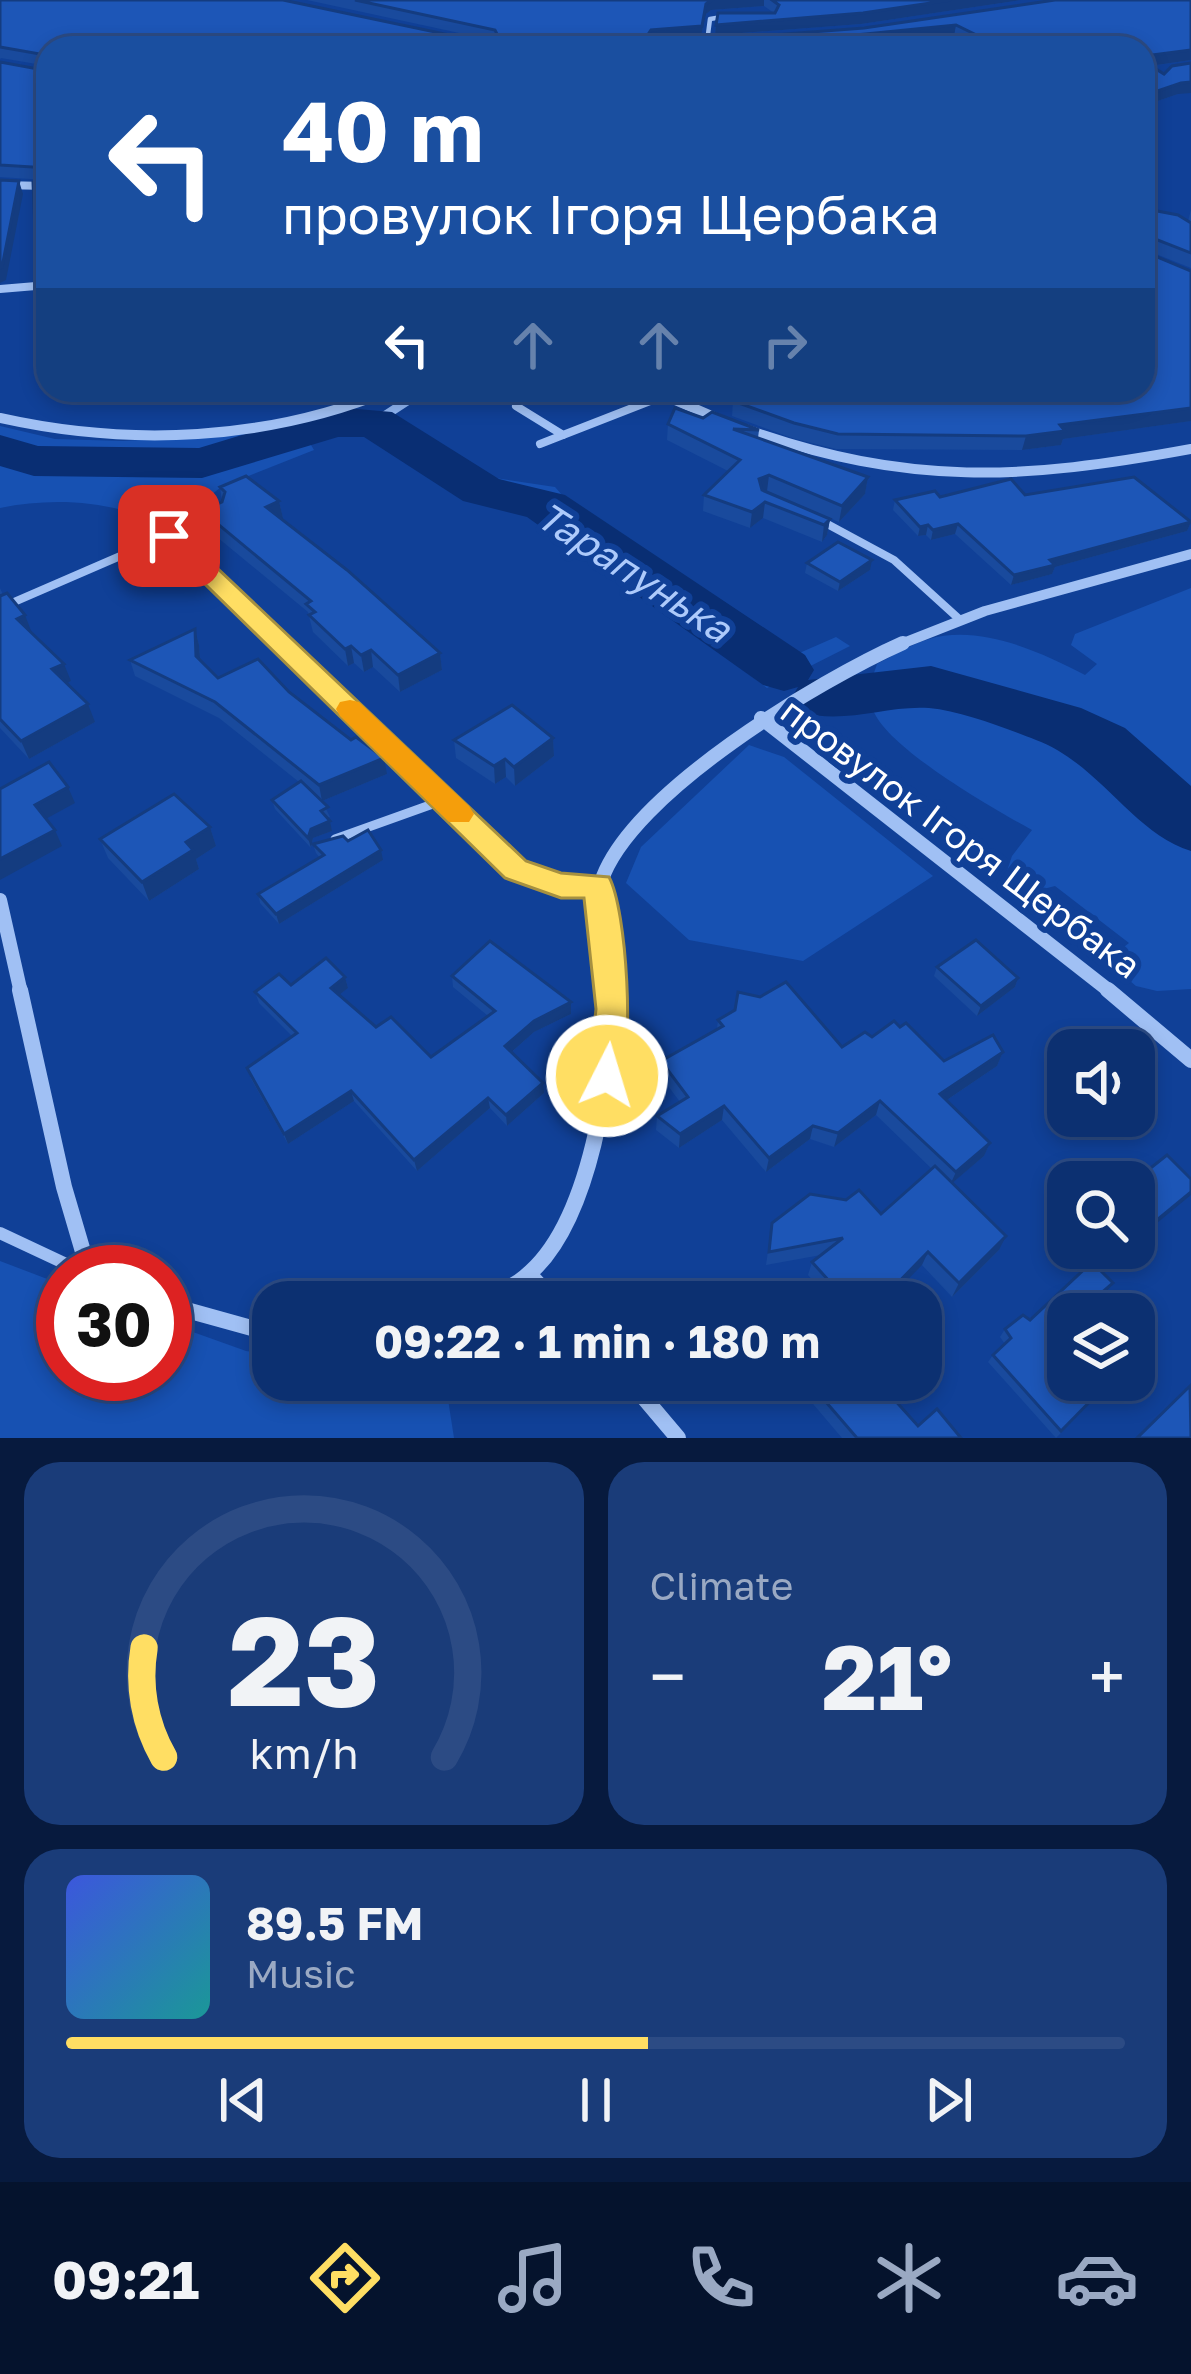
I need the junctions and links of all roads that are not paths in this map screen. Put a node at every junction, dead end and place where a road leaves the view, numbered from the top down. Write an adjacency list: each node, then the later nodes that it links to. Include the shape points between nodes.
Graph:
1 (732, 15): 2 (lane, via 710,19)
2 (708, 36)
3 (0, 185): 4 (street)
4 (36, 186)
5 (36, 286): 6 (street)
6 (0, 289)
7 (353, 402): 11 (street, via 289,422 201,431 72,433)
8 (637, 402): 12 (lane)
9 (679, 402): 14 (street, via 783,445 932,476 1018,477)
10 (516, 406): 12 (lane)
11 (0, 418)
12 (563, 435): 13 (lane)
13 (541, 444)
14 (1191, 449)
15 (220, 513): 17 (lane)
16 (808, 515): 20 (lane, via 886,550)
17 (169, 536): 19 (lane); 22 (street)
18 (1191, 554): 20 (street)
19 (0, 608)
20 (958, 618): 21 (street)
21 (761, 718): 24 (street, провулок Ігоря Щербака, via 656,808); 26 (street, провулок Ігоря Щербака)
22 (444, 800): 23 (lane); 24 (street, via 516,869 561,885)
23 (319, 845)
24 (598, 885): 30 (street, via 613,1009 602,1104 578,1187)
25 (0, 900): 28 (street)
26 (1191, 1060)
27 (0, 1233): 29 (lane)
28 (79, 1245)
29 (36, 1249)
30 (529, 1274): 31 (street); 32 (street)
31 (516, 1281)
32 (536, 1281)
33 (192, 1312): 34 (street)
34 (252, 1328)
35 (646, 1401): 36 (street)
36 (677, 1438)

